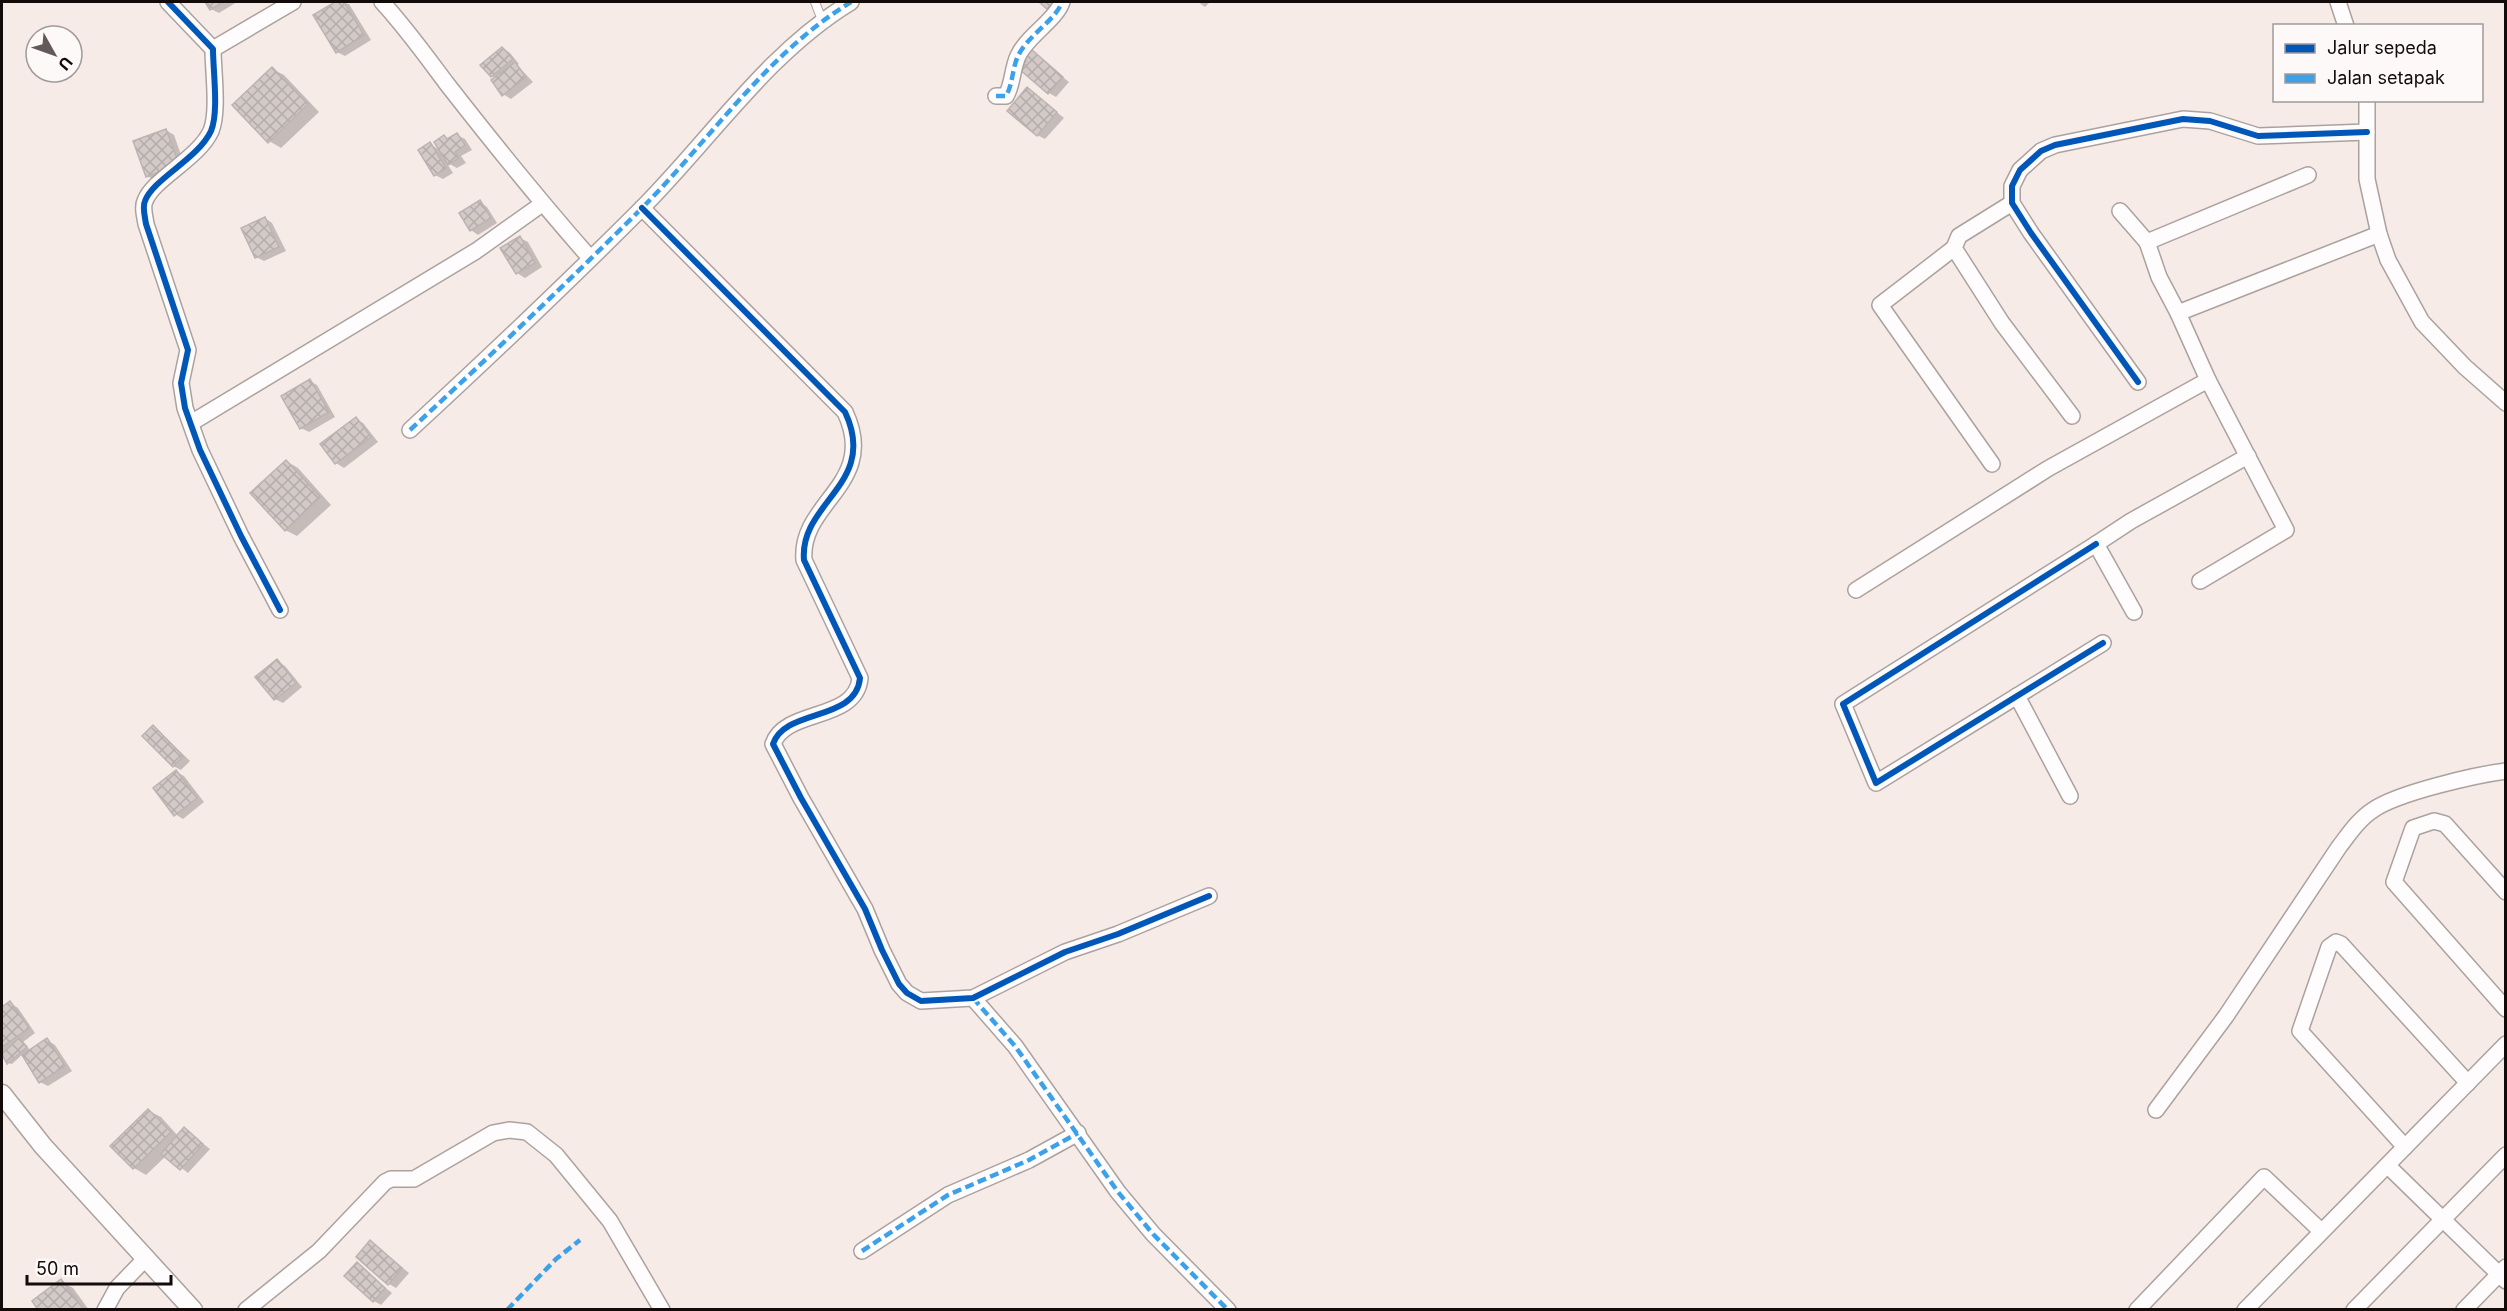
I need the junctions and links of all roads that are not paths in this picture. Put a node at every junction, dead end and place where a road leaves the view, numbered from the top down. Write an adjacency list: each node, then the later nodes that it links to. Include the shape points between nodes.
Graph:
1 (168, 2): 10 (street)
2 (293, 2): 10 (street)
3 (382, 2): 16 (street)
4 (815, 2): 8 (lane)
5 (851, 2): 8 (street)
6 (1062, 2): 11 (street, via 1018,56 1006,96)
7 (2338, 2): 9 (street)
8 (822, 20): 17 (street, via 765,74)
9 (2345, 24)
10 (213, 49): 28 (street, via 214,117 210,134 150,192 144,205 154,254 188,350 182,392)
11 (996, 96)
12 (2367, 102): 13 (street)
13 (2367, 132): 15 (street, via 2266,136 2199,118 2160,122 2041,151 2014,177); 19 (street, via 2367,179)
14 (2308, 175): 20 (street)
15 (2012, 203): 21 (street, via 1959,236); 25 (street)
16 (542, 204): 22 (street); 28 (street, via 476,251)
17 (642, 208): 22 (street); 43 (street, via 845,412 850,423 854,444 849,472 817,517 803,550 859,683 857,690 842,703 782,728 773,744 865,909 899,984 921,1001)
18 (2120, 211): 20 (street)
19 (2379, 234): 23 (street); 26 (street, via 2399,282 2422,322)
20 (2147, 242): 23 (street, via 2158,277)
21 (1954, 248): 27 (street, via 2002,323); 31 (street, via 1880,305)
22 (590, 258): 29 (street)
23 (2178, 313): 24 (street)
24 (2208, 380): 30 (street); 34 (street, via 2049,468)
25 (2138, 382)
26 (2505, 403)
27 (2072, 416)
28 (190, 423): 35 (street, via 241,536)
29 (410, 430)
30 (2248, 456): 32 (street); 33 (street, via 2286,530)
31 (1992, 464)
32 (2096, 544): 36 (street); 38 (street, via 1843,704 1876,783)
33 (2200, 581)
34 (1856, 590)
35 (280, 610)
36 (2134, 612)
37 (2103, 643): 38 (street)
38 (2017, 696): 40 (street)
39 (2505, 771): 48 (street, via 2393,799 2359,822 2199,1055)
40 (2070, 796)
41 (2505, 892): 44 (street, via 2445,824 2434,821 2413,828 2394,882)
42 (1209, 896): 43 (street, via 1059,954)
43 (973, 998): 49 (street, via 1015,1046)
44 (2505, 1009)
45 (2505, 1044): 46 (street)
46 (2468, 1083): 50 (street); 50 (street, via 2341,944 2336,942 2329,947 2300,1031)
47 (2, 1094): 56 (street, via 43,1146)
48 (2156, 1110)
49 (1078, 1133): 55 (street, via 1029,1160 948,1195); 62 (street, via 1152,1234)
50 (2405, 1147): 52 (street)
51 (2505, 1155): 53 (street)
52 (2388, 1166): 53 (street); 54 (street)
53 (2443, 1218): 57 (street); 65 (street)
54 (2321, 1231): 63 (street, via 2264,1177); 64 (street)
55 (862, 1251)
56 (145, 1258): 58 (street, via 117,1288); 59 (street)
57 (2503, 1274): 66 (street)
58 (105, 1310)
59 (193, 1310)
60 (246, 1310): 61 (street, via 319,1251 385,1182 414,1179 481,1139 509,1130 527,1132 578,1179 610,1221)
61 (662, 1310)
62 (1228, 1310)
63 (2137, 1310)
64 (2245, 1310)
65 (2354, 1310)
66 (2463, 1310)

